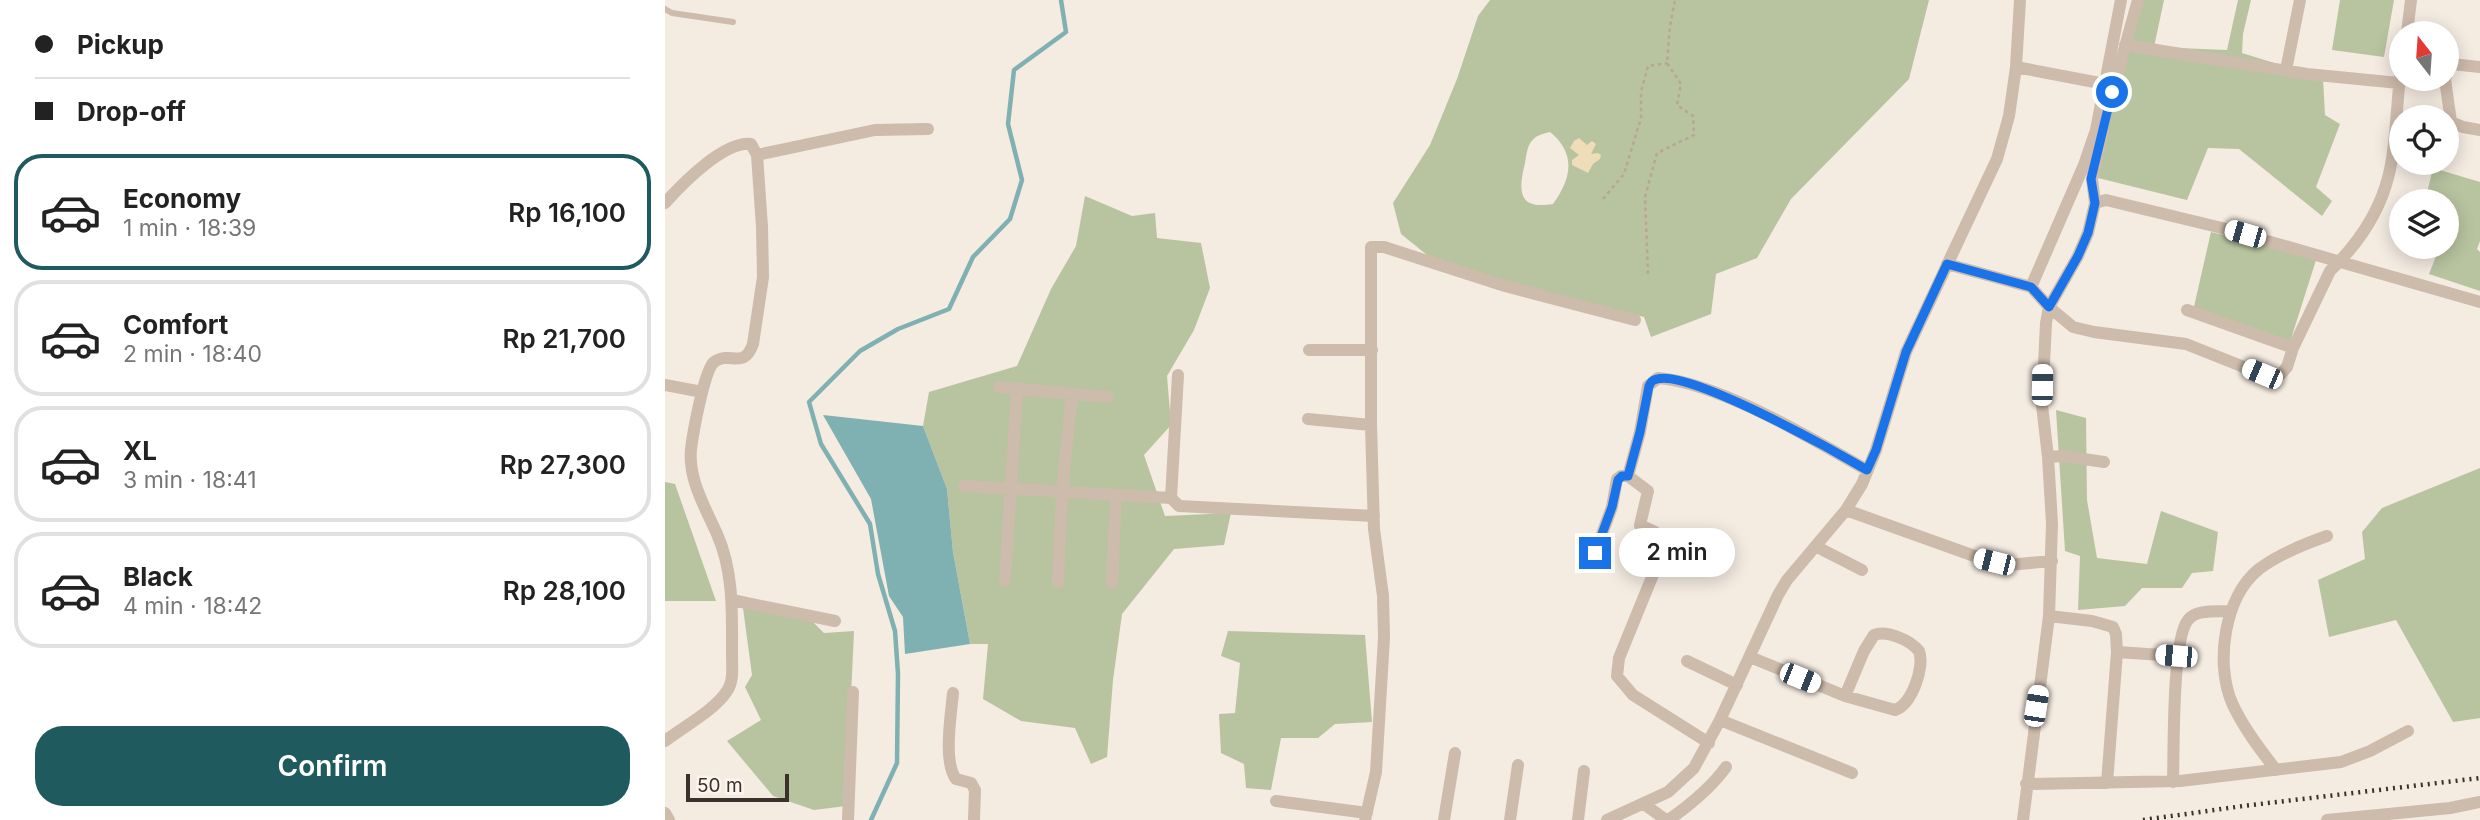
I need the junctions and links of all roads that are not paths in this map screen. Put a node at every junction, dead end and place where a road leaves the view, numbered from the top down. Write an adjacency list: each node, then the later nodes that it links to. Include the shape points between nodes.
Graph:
1 (2019, 0): 11 (street)
2 (2121, 0): 15 (street)
3 (2138, 0): 9 (street)
4 (2300, 0): 13 (street)
5 (2411, 0): 7 (street)
6 (665, 9): 8 (lane)
7 (2408, 21)
8 (733, 22)
9 (2125, 45): 13 (street); 22 (street, via 2091,179)
10 (2459, 65): 12 (street)
11 (2016, 66): 15 (street); 24 (street, via 1997,159)
12 (2480, 67)
13 (2285, 70): 14 (street)
14 (2389, 76)
15 (2105, 84): 25 (street, via 2084,165)
16 (2398, 91): 23 (street, via 2383,193 2373,217)
17 (2447, 91): 19 (street, via 2451,122)
18 (928, 129): 20 (street, via 875,130)
19 (2480, 130)
20 (757, 155): 21 (street, via 751,144 722,150); 37 (street, via 762,277 753,344 743,358 721,359 711,365)
21 (667, 198)
22 (2095, 203): 23 (street, via 2128,204); 27 (street, via 2078,256)
23 (2341, 262): 26 (street); 30 (street, via 2330,271)
24 (1947, 264): 25 (street); 44 (street, via 1906,352)
25 (2031, 287): 27 (street)
26 (2480, 302)
27 (2049, 307): 30 (street, via 2073,327 2186,344 2271,378 2287,368); 42 (street, via 2042,405)
28 (2187, 310): 30 (street)
29 (1635, 320): 32 (street, via 1373,245)
30 (2293, 348)
31 (1309, 350): 32 (street)
32 (1372, 350): 41 (street)
33 (1178, 375): 50 (street)
34 (665, 385): 37 (street)
35 (999, 387): 36 (street)
36 (1017, 389): 38 (street); 47 (street)
37 (702, 392): 61 (street, via 691,450 694,477 724,553)
38 (1072, 394): 39 (street); 48 (street)
39 (1108, 397)
40 (1308, 419): 41 (street)
41 (1371, 425): 52 (street)
42 (2048, 457): 43 (street); 56 (street)
43 (2104, 463)
44 (1867, 470): 45 (street, via 1739,403 1701,388 1658,379 1649,386); 51 (street)
45 (1628, 476): 55 (street, via 1618,480); 76 (street, via 1648,491 1640,525 1655,532 1652,546 1661,555 1619,658 1617,676 1633,695)
46 (964, 486): 47 (street)
47 (1011, 488): 48 (street); 58 (street)
48 (1062, 491): 49 (street); 59 (street)
49 (1117, 495): 50 (street); 60 (street)
50 (1171, 498): 52 (street, via 1179,506)
51 (1846, 510): 54 (street); 56 (street, via 1989,561 2008,565)
52 (1374, 516): 91 (street, via 1384,638 1376,772)
53 (2327, 536): 62 (street, via 2260,569)
54 (1817, 547): 57 (street); 67 (street, via 1787,580)
55 (1595, 553)
56 (2052, 561): 63 (street)
57 (1862, 570)
58 (1005, 580)
59 (1058, 582)
60 (1112, 583)
61 (732, 600): 64 (street); 75 (street, via 730,687)
62 (2229, 611): 66 (street, via 2205,612 2186,620); 80 (street, via 2225,673 2231,700 2243,726)
63 (2049, 616): 65 (street, via 2113,627); 85 (street)
64 (835, 621)
65 (2117, 652): 66 (street); 84 (street)
66 (2176, 656): 83 (street)
67 (1750, 657): 69 (street); 72 (street)
68 (1687, 661): 69 (street)
69 (1737, 685): 73 (street)
70 (853, 692): 93 (street)
71 (953, 693): 94 (street, via 952,773 975,790)
72 (1845, 696): 72 (street, via 1899,709 1919,672 1919,650 1906,640 1874,635)
73 (1720, 720): 76 (street); 82 (street)
74 (2408, 731): 80 (street, via 2341,762)
75 (665, 741)
76 (1709, 743): 88 (street, via 1700,761 1677,786)
77 (1455, 753): 95 (street)
78 (1518, 765): 96 (street)
79 (1726, 767): 99 (street, via 1707,790)
80 (2276, 770): 83 (street)
81 (1584, 771): 97 (street)
82 (1852, 773)
83 (2173, 782): 84 (street)
84 (2108, 783): 85 (street)
85 (2026, 785): 100 (street)
86 (1276, 801): 91 (street)
87 (2480, 802): 90 (street)
88 (1644, 804): 98 (street); 99 (street)
89 (665, 813): 92 (street)
90 (2450, 814): 101 (street)
91 (1366, 817)
92 (669, 820)
93 (848, 820)
94 (974, 820)
95 (1444, 820)
96 (1510, 820)
97 (1578, 820)
98 (1607, 820)
99 (1666, 820)
100 (2023, 820)
101 (2327, 820)

